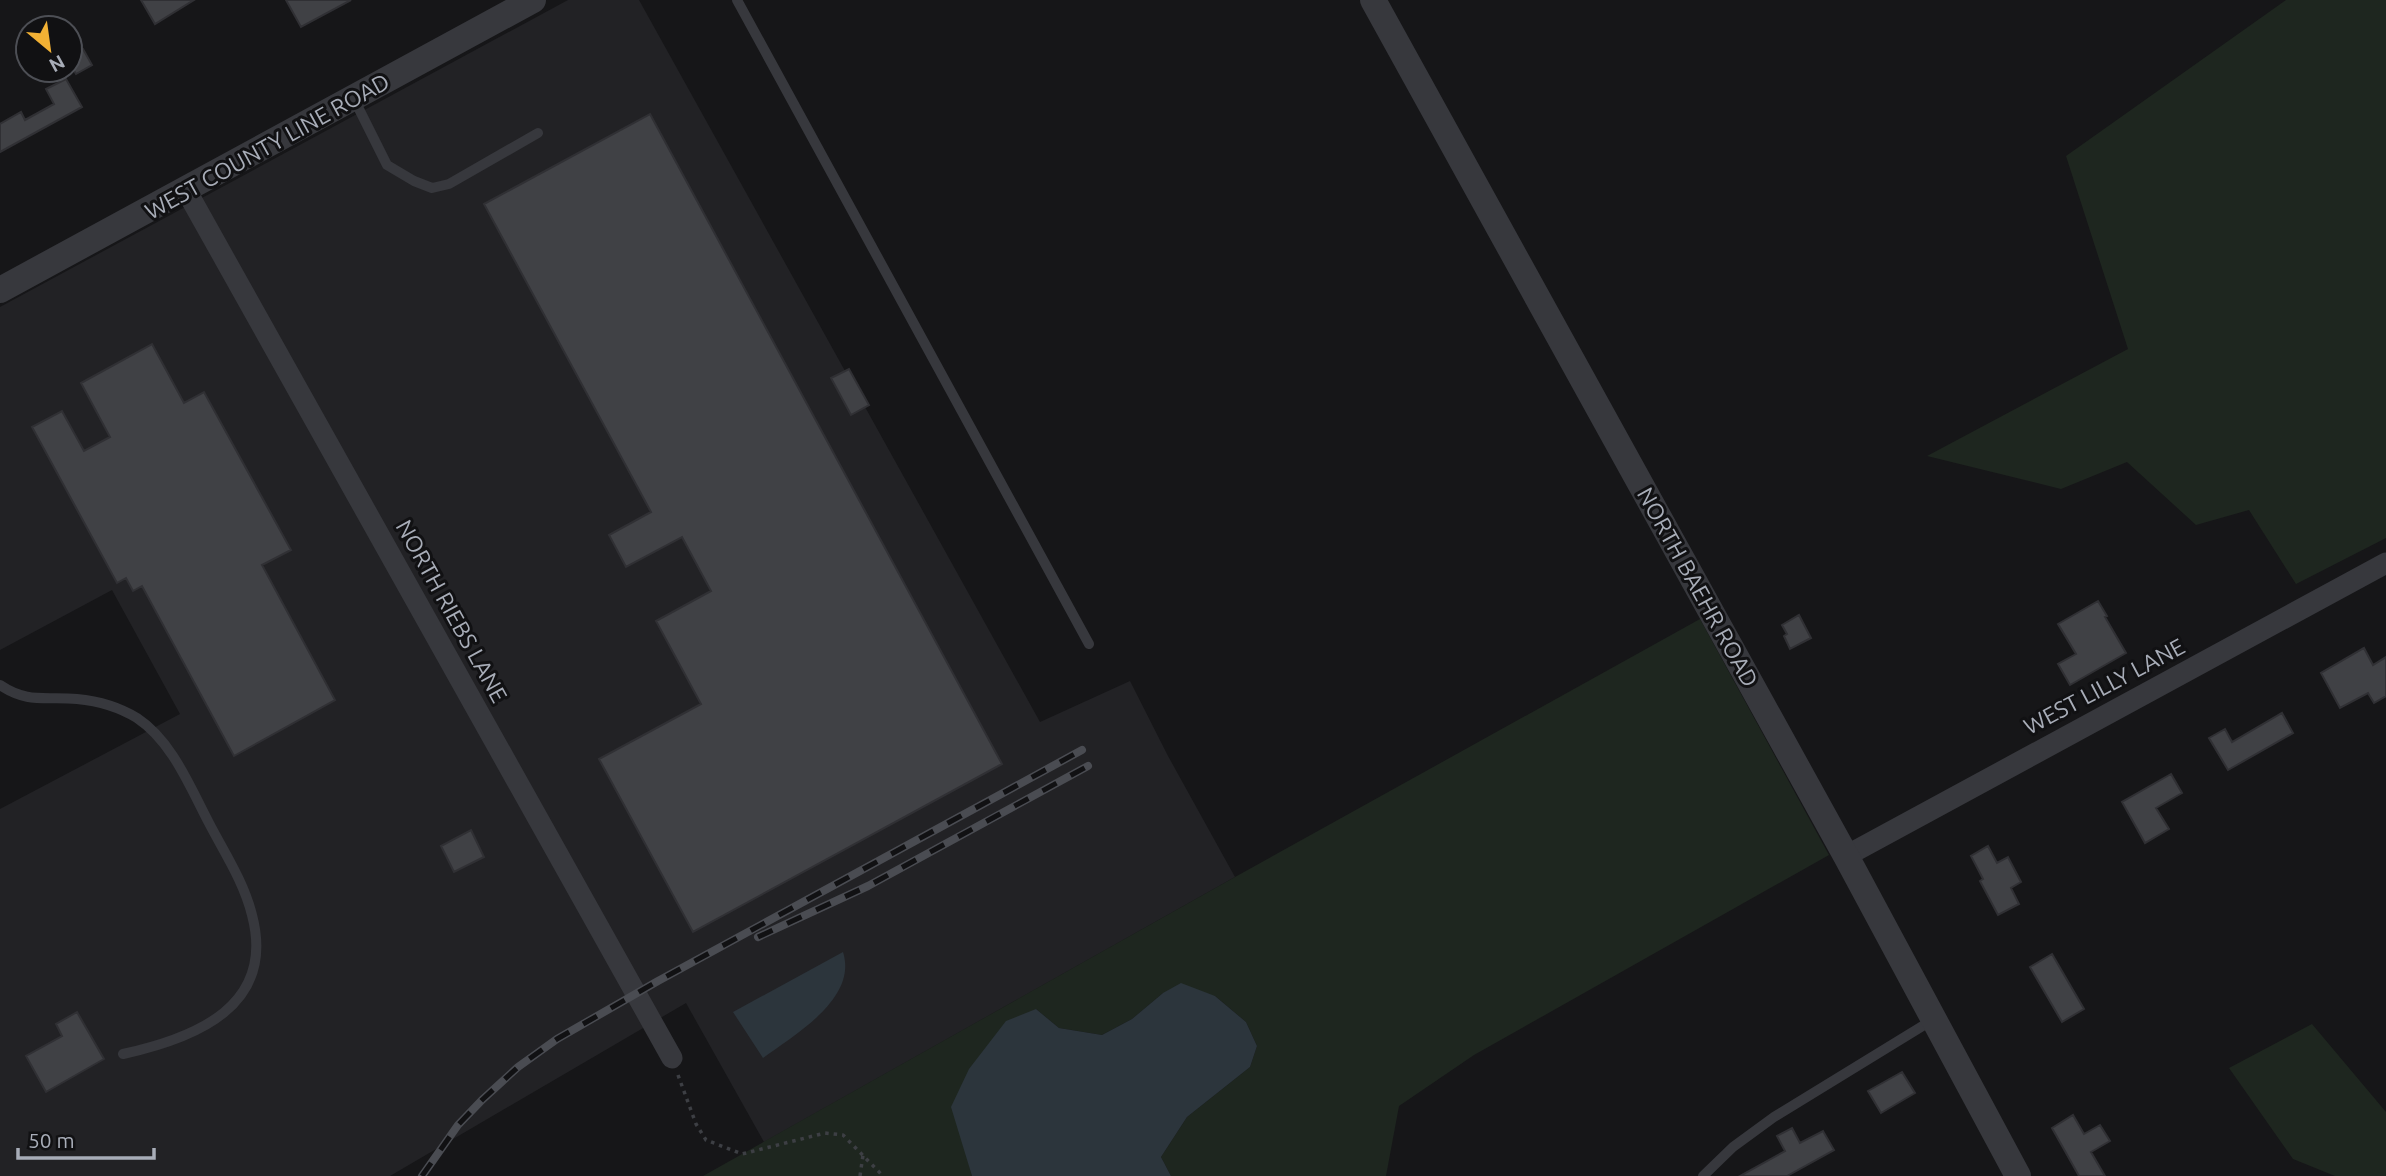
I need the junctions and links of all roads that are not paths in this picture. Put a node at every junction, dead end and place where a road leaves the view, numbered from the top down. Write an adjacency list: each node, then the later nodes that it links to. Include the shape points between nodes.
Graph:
1 (533, 0): 4 (street, WEST COUNTY LINE ROAD)
2 (737, 0): 9 (lane)
3 (1373, 0): 11 (street, NORTH BAEHR ROAD)
4 (354, 99): 5 (lane, via 387,165 432,188 449,184); 6 (street, WEST COUNTY LINE ROAD)
5 (538, 133)
6 (186, 190): 7 (street, WEST COUNTY LINE ROAD); 14 (street, NORTH RIEBS LANE)
7 (0, 290)
8 (2386, 563): 11 (street, WEST LILLY LANE)
9 (1089, 644)
10 (0, 685): 13 (lane, via 33,699 104,704 147,726 165,745 191,789 252,914 256,961 237,1000 189,1035)
11 (1846, 856): 12 (street, NORTH BAEHR ROAD)
12 (1934, 1019): 15 (lane, via 1774,1117); 16 (street, NORTH BAEHR ROAD)
13 (123, 1054)
14 (672, 1058)
15 (1703, 1176)
16 (2018, 1176)

